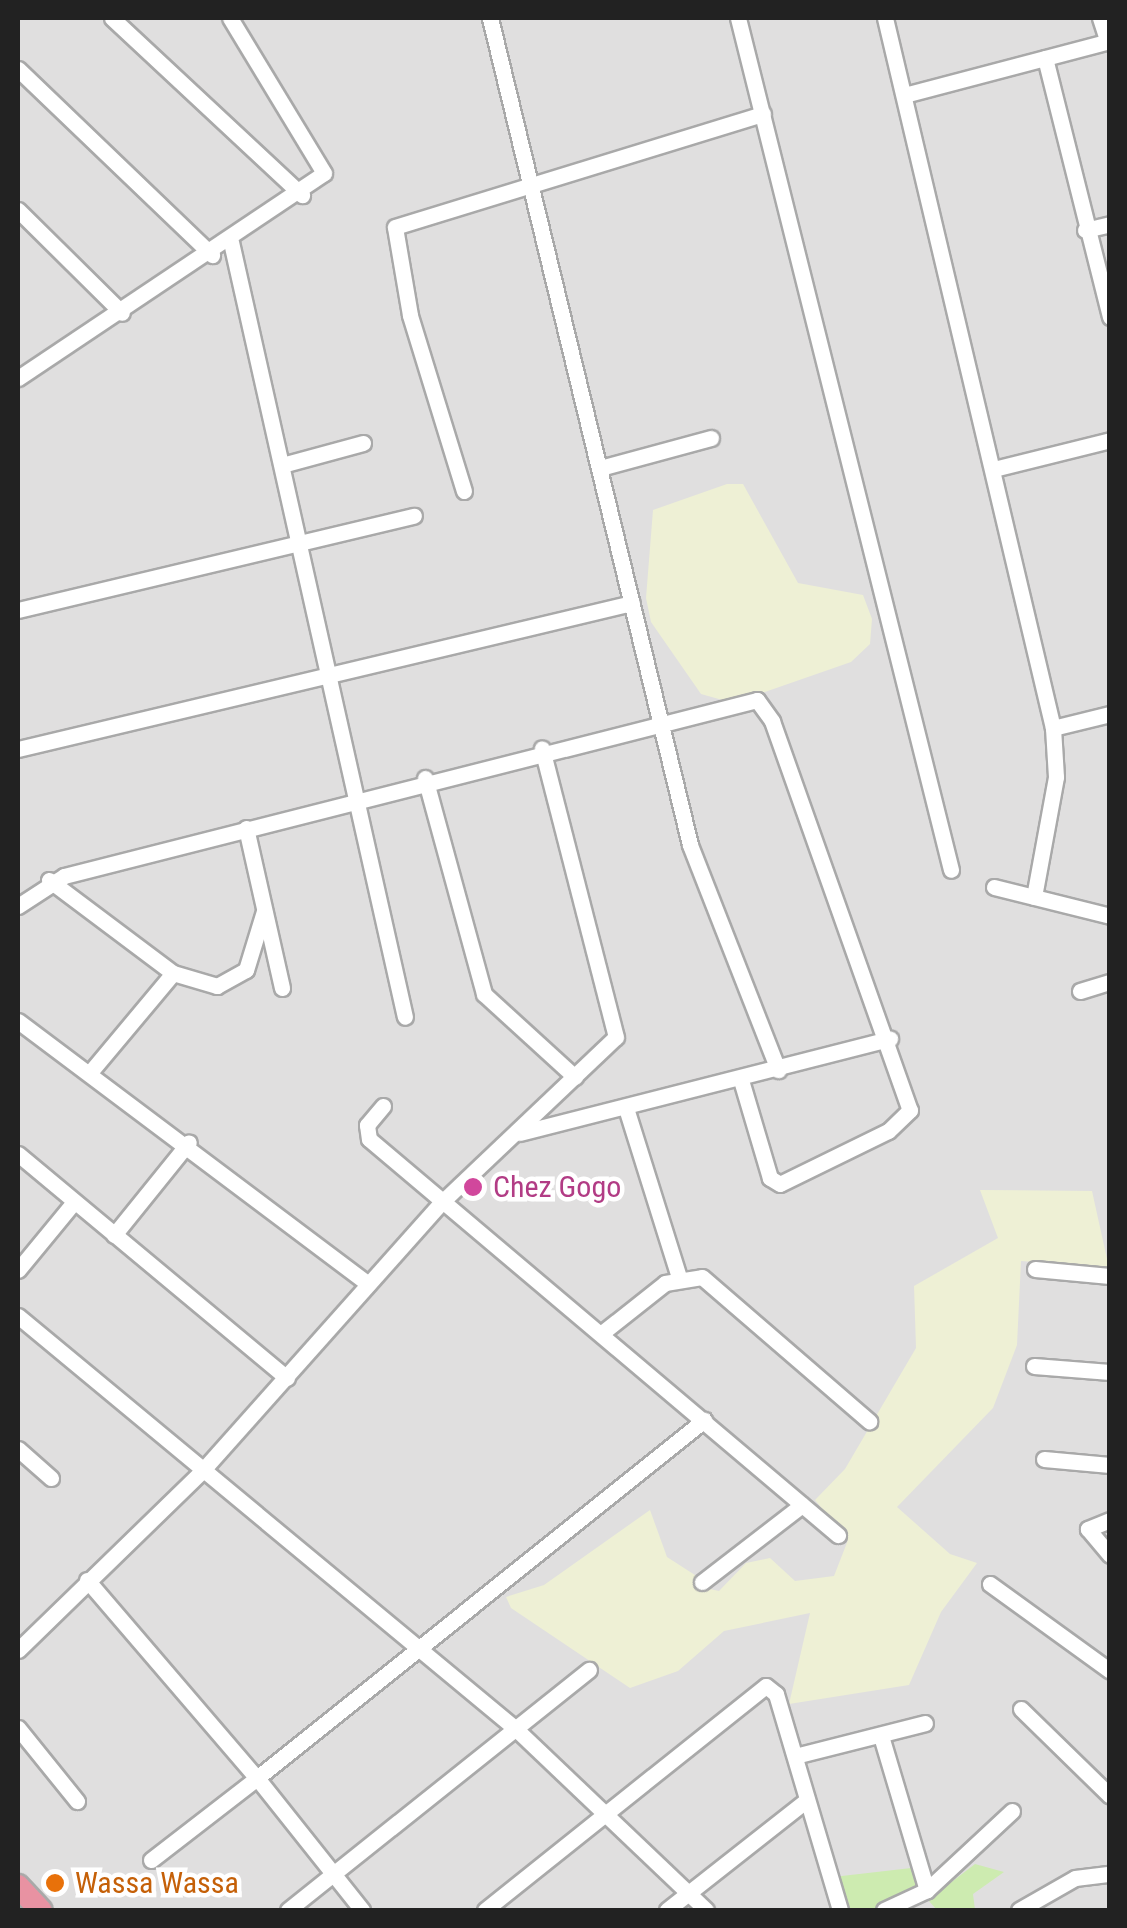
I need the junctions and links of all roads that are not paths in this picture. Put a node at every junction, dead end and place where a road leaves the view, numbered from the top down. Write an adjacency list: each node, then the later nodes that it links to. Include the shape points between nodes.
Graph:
1 (112, 18): 13 (street)
2 (230, 18): 13 (street, via 324,173)
3 (490, 18): 12 (street)
4 (738, 18): 11 (street)
5 (885, 18): 10 (street)
6 (1100, 18): 7 (street)
7 (1109, 41): 8 (street)
8 (1045, 58): 10 (street); 16 (street)
9 (18, 69): 18 (street)
10 (904, 95): 27 (street)
11 (763, 114): 12 (street); 42 (street)
12 (531, 182): 26 (street); 28 (street, via 392,233)
13 (302, 194): 17 (street)
14 (18, 210): 19 (street)
15 (1110, 224): 16 (street)
16 (1084, 230): 20 (street)
17 (231, 242): 18 (street); 25 (street)
18 (212, 255): 19 (street)
19 (122, 313): 21 (street)
20 (1110, 317)
21 (21, 371)
22 (711, 438): 26 (street)
23 (1110, 440): 27 (street)
24 (363, 443): 25 (street)
25 (282, 465): 30 (street)
26 (600, 468): 31 (street)
27 (994, 469): 36 (street)
28 (464, 491)
29 (414, 516): 30 (street)
30 (299, 541): 32 (street); 33 (street)
31 (632, 603): 33 (street); 35 (street)
32 (18, 610)
33 (334, 678): 38 (street); 40 (street)
34 (1110, 714): 36 (street)
35 (660, 720): 37 (street); 55 (street, via 746,700 767,707); 57 (street, via 702,887)
36 (1053, 728): 45 (street, via 1056,776)
37 (542, 748): 39 (street); 58 (street, via 618,1029)
38 (18, 749)
39 (425, 778): 40 (street); 58 (street, via 484,994)
40 (360, 795): 41 (street); 53 (street)
41 (246, 828): 43 (street); 47 (street)
42 (951, 870)
43 (50, 880): 46 (street); 49 (street)
44 (994, 887): 45 (street)
45 (1034, 897): 48 (street)
46 (18, 906)
47 (264, 911): 49 (street, via 240,980 217,986); 51 (street)
48 (1110, 916)
49 (173, 973): 56 (street)
50 (1110, 982): 52 (street)
51 (282, 988)
52 (1080, 991)
53 (405, 1017)
54 (18, 1021): 56 (street)
55 (890, 1039): 57 (street); 59 (street, via 911,1103 905,1118 780,1184 770,1178)
56 (92, 1070): 63 (street)
57 (778, 1070): 59 (street)
58 (574, 1076): 62 (street)
59 (741, 1080): 61 (street)
60 (383, 1106): 65 (street, via 367,1125 369,1138)
61 (626, 1108): 62 (street); 71 (street)
62 (516, 1134): 65 (street)
63 (189, 1142): 67 (street); 72 (street)
64 (18, 1154): 66 (street)
65 (443, 1201): 72 (street); 74 (street)
66 (74, 1202): 67 (street); 69 (street)
67 (114, 1235): 77 (street)
68 (1035, 1269): 70 (street)
69 (18, 1270)
70 (1110, 1276)
71 (678, 1277): 74 (street); 79 (street, via 712,1281)
72 (368, 1284): 77 (street)
73 (18, 1316): 83 (street)
74 (602, 1333): 78 (street)
75 (1034, 1366): 76 (street)
76 (1110, 1372)
77 (287, 1378): 83 (street)
78 (704, 1420): 85 (street); 92 (street)
79 (869, 1421)
80 (18, 1449): 84 (street)
81 (1044, 1459): 82 (street)
82 (1110, 1465)
83 (204, 1470): 89 (street); 92 (street)
84 (51, 1478)
85 (802, 1505): 87 (street); 90 (street)
86 (1110, 1520): 88 (street, via 1088,1529)
87 (838, 1535)
88 (1110, 1555)
89 (87, 1580): 93 (street); 102 (street)
90 (702, 1582)
91 (990, 1584): 95 (street)
92 (414, 1647): 99 (street); 102 (street)
93 (18, 1650)
94 (589, 1670): 99 (street)
95 (1110, 1671)
96 (1021, 1709): 103 (street)
97 (925, 1723): 100 (street)
98 (18, 1728): 105 (street)
99 (517, 1730): 106 (street); 110 (street)
100 (881, 1736): 101 (street); 113 (street)
101 (795, 1756): 104 (street); 106 (street, via 776,1694 760,1686)
102 (257, 1778): 108 (street); 110 (street)
103 (1110, 1796)
104 (807, 1800): 112 (street); 120 (street)
105 (78, 1801)
106 (607, 1808): 112 (street); 117 (street)
107 (1012, 1811): 113 (street)
108 (151, 1860)
109 (1110, 1874): 122 (street, via 1075,1878)
110 (332, 1876): 115 (street); 116 (street)
111 (18, 1888): 114 (highway)
112 (692, 1890): 118 (street); 119 (street)
113 (926, 1890): 121 (street)
114 (40, 1910)
115 (288, 1910)
116 (362, 1910)
117 (484, 1910)
118 (667, 1910)
119 (706, 1910)
120 (840, 1910)
121 (884, 1910)
122 (1019, 1910)

